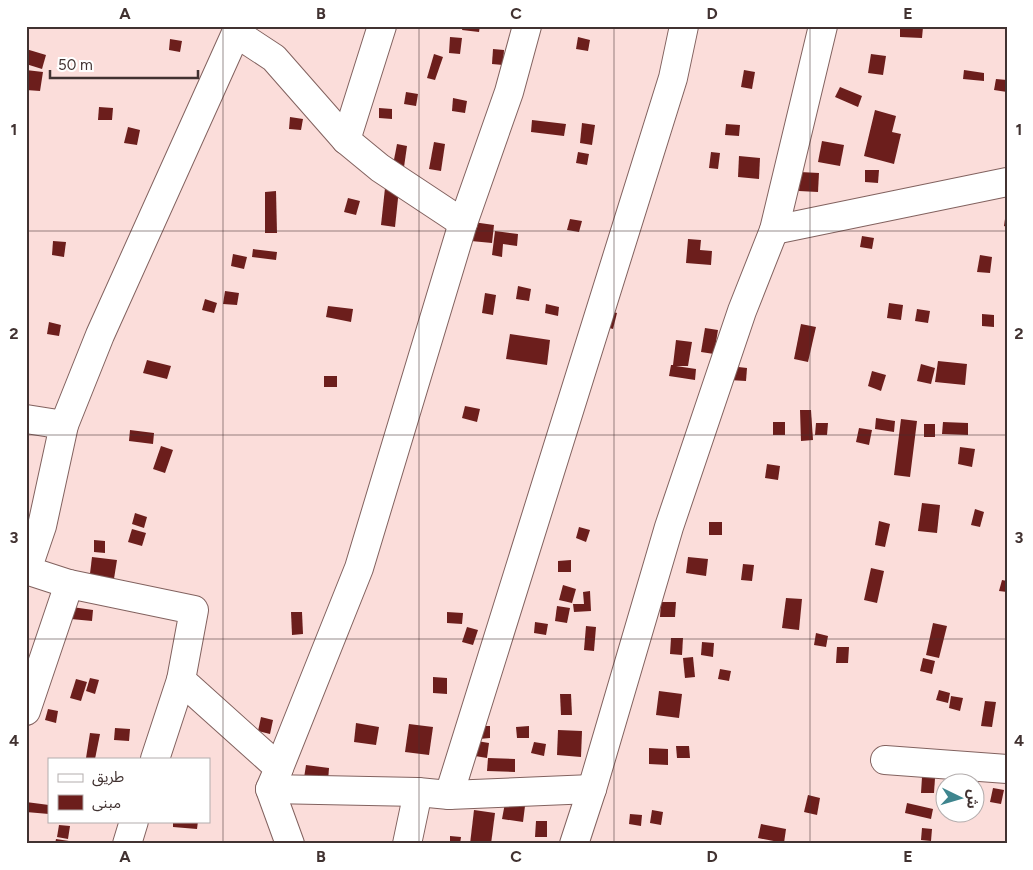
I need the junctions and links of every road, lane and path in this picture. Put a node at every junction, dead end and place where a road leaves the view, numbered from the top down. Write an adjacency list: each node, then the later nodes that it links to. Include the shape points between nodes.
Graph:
1 (382, 26): 6 (street)
2 (527, 26): 8 (street, via 509,92)
3 (684, 26): 22 (street, via 670,88)
4 (823, 26): 9 (street)
5 (237, 30): 6 (street, via 274,58); 11 (street, via 100,335)
6 (346, 140): 8 (street, via 380,168)
7 (1007, 182): 9 (street)
8 (463, 222): 19 (street, via 359,568)
9 (774, 230): 20 (street, via 742,311 670,527)
10 (26, 418): 11 (street)
11 (64, 425): 12 (street, via 42,526)
12 (27, 570): 13 (street)
13 (69, 584): 14 (street, via 194,610); 15 (street)
14 (181, 680): 16 (street); 19 (street)
15 (26, 711)
16 (155, 758)
17 (885, 760): 18 (street)
18 (1007, 769)
19 (274, 778): 21 (street); 25 (street)
20 (592, 789): 22 (street); 27 (street)
21 (418, 792): 22 (street); 26 (street)
22 (449, 795)
23 (134, 822): 24 (street)
24 (127, 844)
25 (290, 844)
26 (407, 844)
27 (574, 844)

